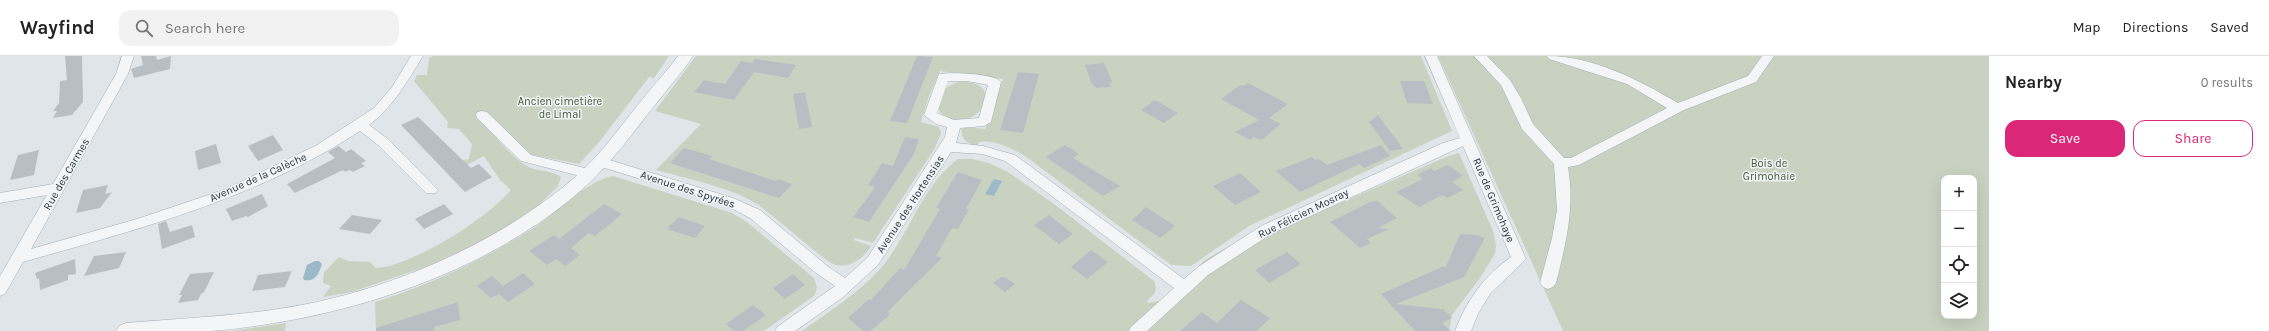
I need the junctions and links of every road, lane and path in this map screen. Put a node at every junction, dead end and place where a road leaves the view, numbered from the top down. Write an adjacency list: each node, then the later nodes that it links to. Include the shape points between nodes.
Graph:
1 (128, 56): 16 (street, Rue des Carmes, via 122,74)
2 (417, 56): 11 (street, Avenue de la Calèche, via 397,89 379,110)
3 (686, 56): 15 (street)
4 (1431, 56): 12 (street, Rue de Grimohaye)
5 (1480, 56): 14 (street, via 1506,83 1516,98 1527,126)
6 (1553, 56): 8 (street, via 1631,81)
7 (1768, 56): 8 (street, via 1752,78)
8 (1677, 108): 14 (street, via 1590,155 1574,162)
9 (482, 115): 15 (street, Avenue des Spyrées, via 526,158)
10 (954, 124): 10 (street, via 941,121 930,114 943,77 967,77 995,82 984,122); 13 (street)
11 (360, 125): 17 (street, via 383,142); 19 (street, Avenue de la Calèche, via 322,148 231,192 141,224)
12 (1468, 140): 22 (street, Rue Félicien Mosray, via 1448,146 1287,219 1221,258); 27 (street, Rue de Grimohaye, via 1519,259 1504,268 1476,301)
13 (947, 147): 21 (street, Avenue des Hortensias, via 873,261); 22 (street, Avenue des Hortensias, via 983,150 1010,158)
14 (1561, 163): 20 (street, via 1565,186 1564,221)
15 (594, 167): 21 (street, Avenue des Spyrées, via 728,201 749,210 821,269); 24 (street, via 538,214 503,237 408,280 350,300 304,311 257,319)
16 (58, 188): 18 (street); 19 (street, Rue des Carmes)
17 (431, 190)
18 (0, 198)
19 (18, 258): 23 (street, Rue des Carmes)
20 (1548, 283)
21 (846, 286): 25 (street, Avenue des Hortensias)
22 (1184, 287): 26 (street, Rue Félicien Mosray)
23 (0, 290)
24 (126, 331)
25 (783, 331)
26 (1137, 331)
27 (1462, 331)

